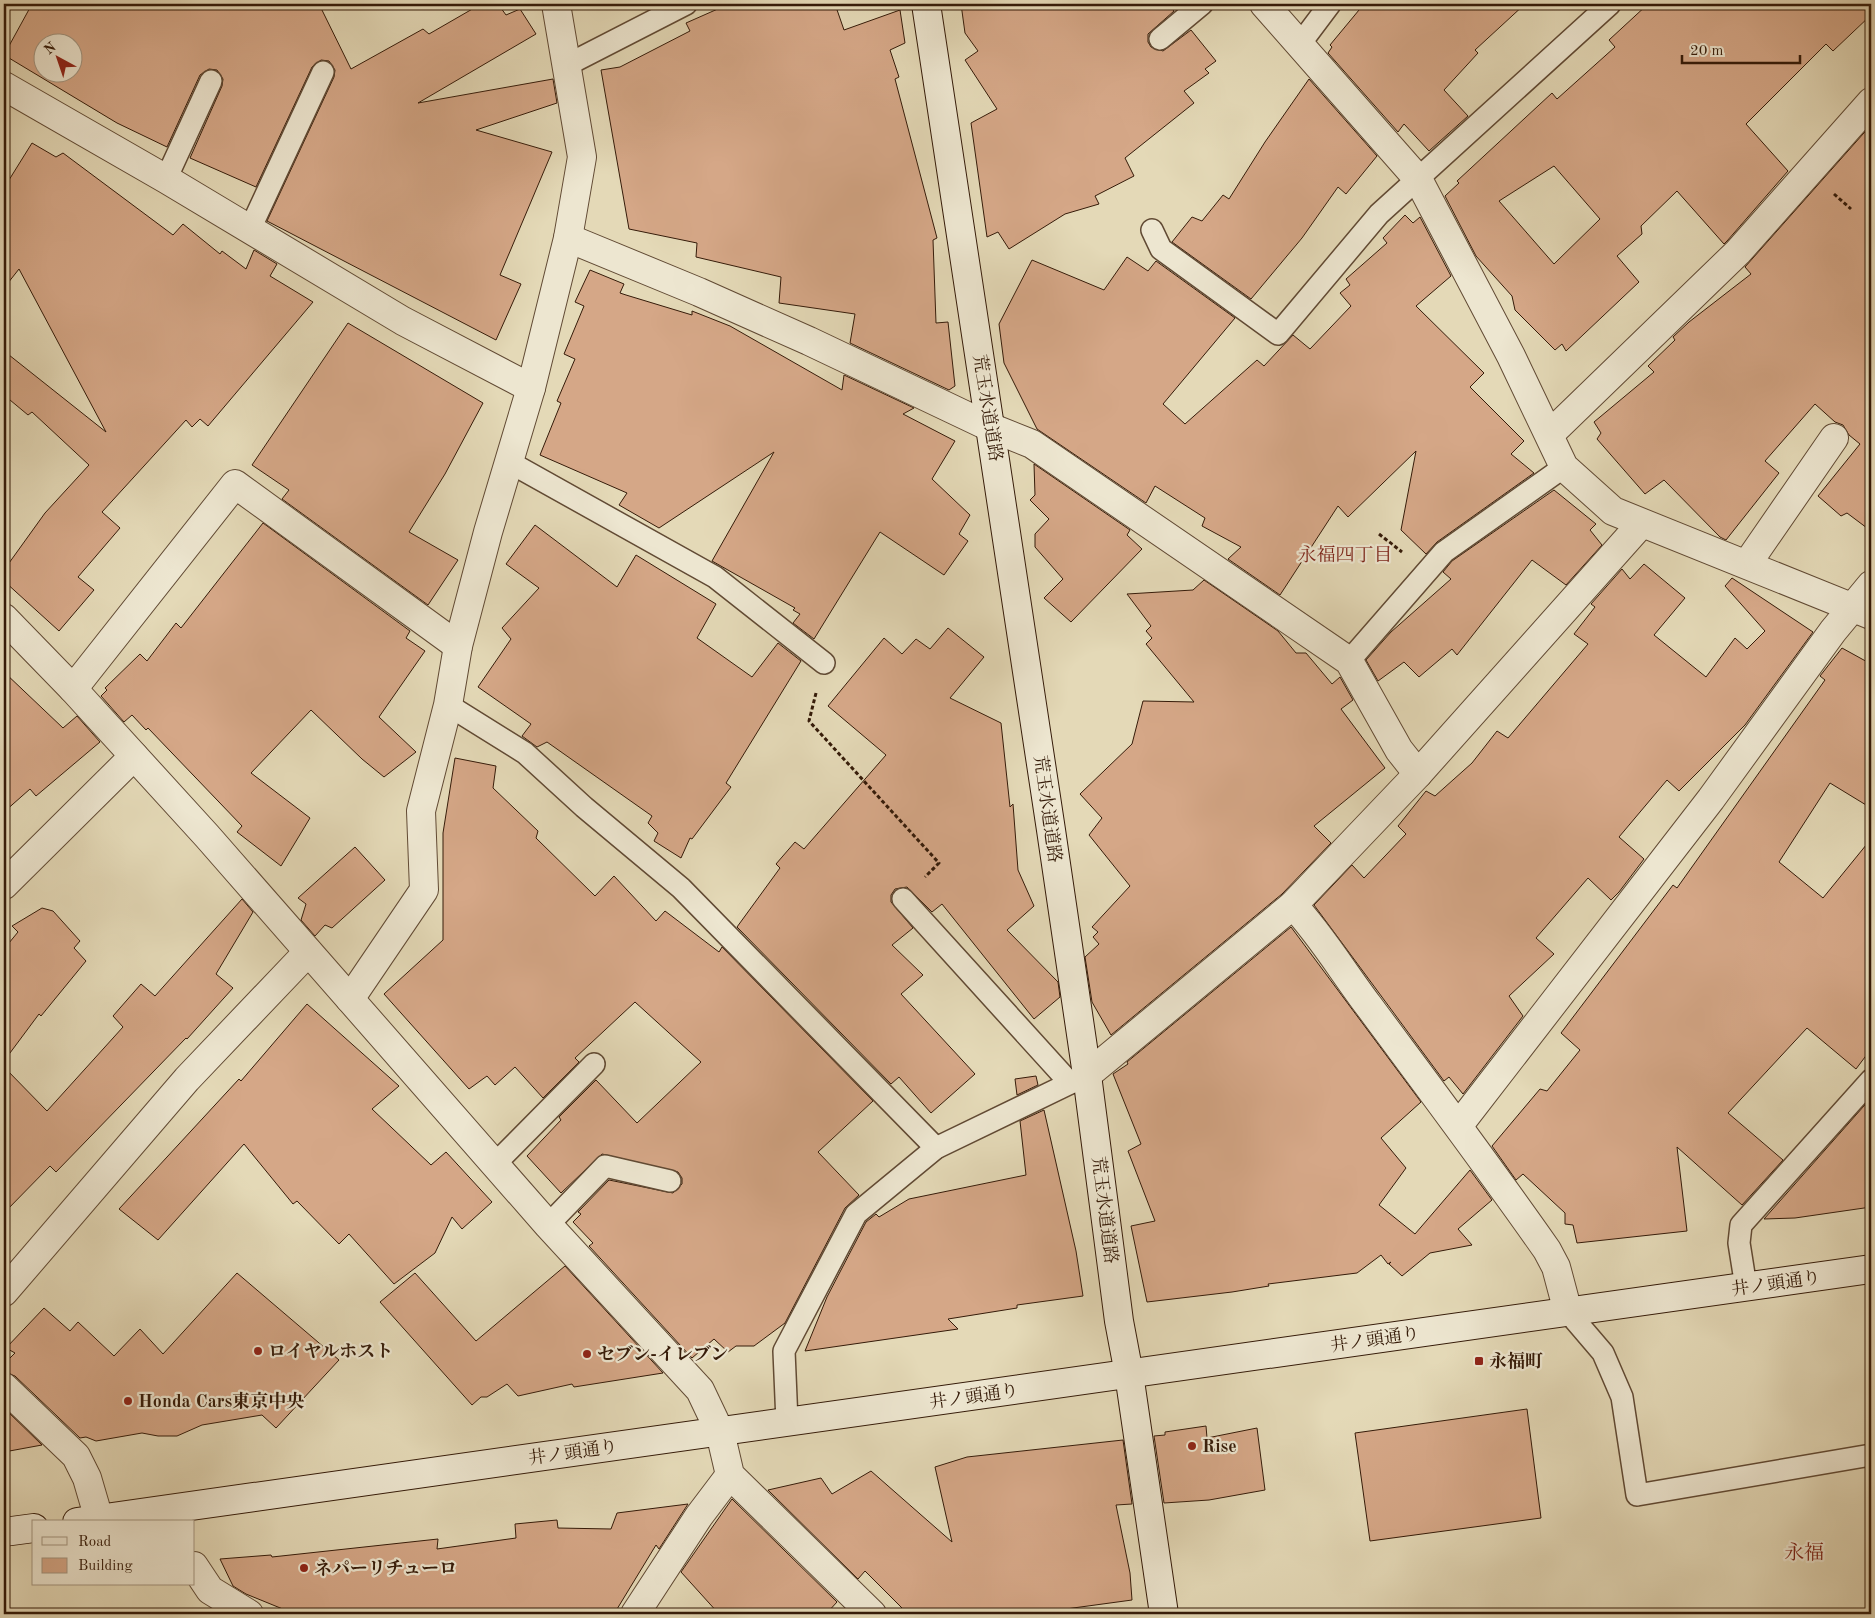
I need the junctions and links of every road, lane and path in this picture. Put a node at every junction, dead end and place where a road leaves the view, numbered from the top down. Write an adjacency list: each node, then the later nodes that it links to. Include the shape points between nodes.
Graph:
1 (556, 4): 10 (street)
2 (686, 4): 10 (lane)
3 (926, 4): 21 (street, 荒玉水道道路)
4 (1202, 4): 8 (lane)
5 (1264, 4): 9 (street)
6 (1330, 4): 9 (lane)
7 (1610, 4): 15 (lane)
8 (1160, 39)
9 (1300, 44): 15 (street)
10 (567, 65): 19 (street, via 582,157)
11 (323, 72): 17 (lane)
12 (211, 81): 16 (lane)
13 (4, 86): 16 (street)
14 (1871, 102): 22 (street, via 1738,252)
15 (1418, 179): 18 (lane, via 1379,214 1278,334 1161,249); 22 (street)
16 (166, 180): 17 (street)
17 (250, 229): 20 (street, via 403,321)
18 (1152, 230)
19 (568, 238): 20 (street); 21 (street, via 708,296)
20 (531, 388): 24 (street)
21 (992, 428): 32 (street, via 1032,444); 44 (street, 荒玉水道道路)
22 (1550, 434): 25 (street)
23 (1834, 438): 27 (street)
24 (509, 462): 31 (street); 33 (lane, via 715,577)
25 (1564, 467): 26 (street, via 1613,511); 32 (lane, via 1444,552)
26 (1641, 524): 27 (street); 37 (street)
27 (1747, 564): 29 (street)
28 (1871, 585): 29 (street)
29 (1862, 611): 46 (street, via 1711,799)
30 (4, 618): 34 (street)
31 (458, 646): 34 (street, via 235,484); 35 (street)
32 (1349, 661): 37 (street, via 1399,750)
33 (824, 663): 39 (path, via 809,721 939,863)
34 (72, 689): 36 (street)
35 (448, 705): 42 (street, via 421,811 424,890); 47 (lane, via 525,753 681,888)
36 (134, 756): 38 (street); 41 (street)
37 (1418, 774): 40 (street)
38 (4, 885)
39 (904, 899): 44 (lane)
40 (1292, 905): 44 (street); 46 (street)
41 (308, 952): 42 (street); 53 (street, via 186,1079)
42 (350, 999): 48 (street)
43 (594, 1064): 48 (lane)
44 (1079, 1079): 47 (lane); 55 (street, 荒玉水道道路)
45 (1871, 1080): 52 (lane, via 1741,1225 1739,1243)
46 (1459, 1126): 54 (street, via 1548,1250)
47 (936, 1148): 57 (lane, via 856,1214 784,1351)
48 (495, 1164): 50 (street)
49 (670, 1181): 50 (lane, via 605,1166)
50 (548, 1225): 58 (street, via 700,1390)
51 (1871, 1269): 52 (street, 井ノ頭通り)
52 (1746, 1287): 54 (street, 井ノ頭通り)
53 (4, 1292)
54 (1568, 1312): 55 (street, 井ノ頭通り); 59 (lane, via 1603,1353 1622,1397 1637,1494)
55 (1129, 1374): 57 (street, 井ノ頭通り); 69 (street, 荒玉水道道路)
56 (4, 1387): 62 (street, via 76,1456 87,1478)
57 (787, 1422): 58 (street, 井ノ頭通り)
58 (720, 1432): 60 (street); 61 (street, 井ノ頭通り)
59 (1871, 1455)
60 (730, 1475): 67 (street); 68 (street)
61 (177, 1515): 62 (street, 井ノ頭通り)
62 (88, 1520)
63 (32, 1528): 64 (street)
64 (4, 1532)
65 (195, 1568): 66 (street, via 210,1590)
66 (249, 1614)
67 (635, 1614)
68 (872, 1614)
69 (1164, 1614)

